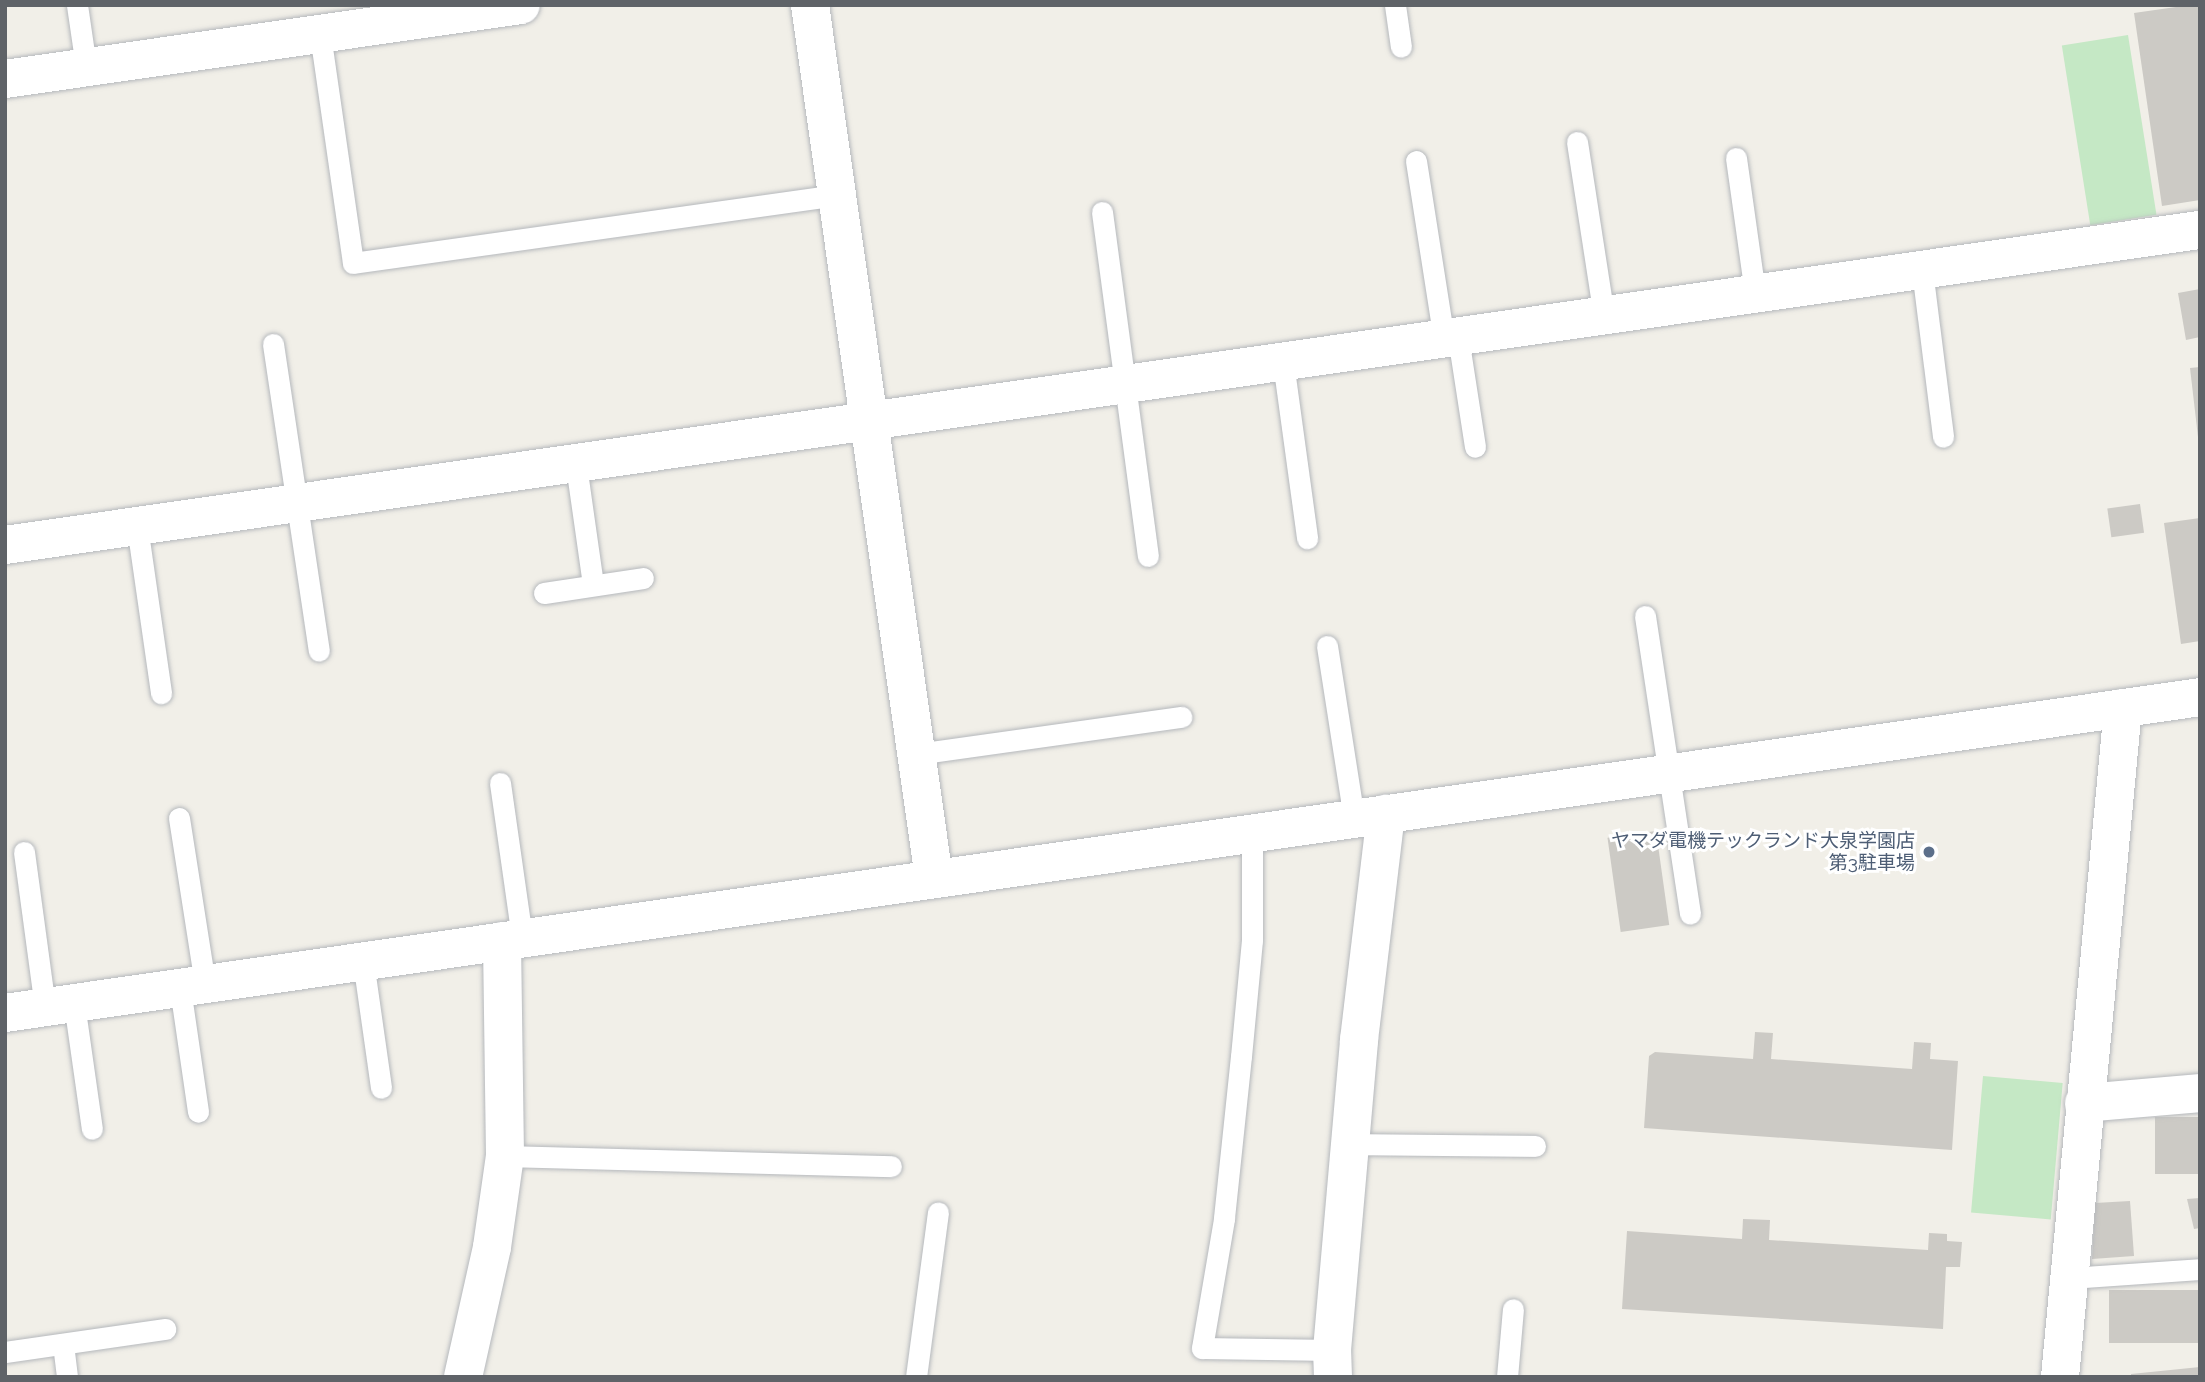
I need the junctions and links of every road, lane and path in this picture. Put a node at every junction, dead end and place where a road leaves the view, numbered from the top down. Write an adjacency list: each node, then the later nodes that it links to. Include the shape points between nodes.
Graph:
1 (78, 5): 7 (lane)
2 (522, 5): 5 (street)
3 (810, 5): 12 (street)
4 (1395, 5): 6 (lane)
5 (320, 34): 7 (street); 12 (lane, via 353,262)
6 (1401, 47)
7 (86, 67): 8 (street)
8 (5, 79)
9 (1577, 142): 17 (lane)
10 (1736, 158): 16 (lane)
11 (1416, 160): 18 (lane)
12 (837, 195): 22 (street)
13 (1102, 212): 21 (lane)
14 (2200, 230): 15 (street)
15 (1922, 270): 16 (street); 23 (lane)
16 (1755, 294): 17 (street)
17 (1604, 316): 18 (street)
18 (1451, 338): 20 (street); 24 (lane)
19 (273, 344): 26 (lane)
20 (1283, 362): 21 (street); 28 (lane)
21 (1125, 385): 22 (street); 30 (lane)
22 (869, 423): 25 (street); 41 (street)
23 (1943, 437)
24 (1475, 447)
25 (576, 464): 26 (street); 32 (lane)
26 (298, 504): 27 (street); 36 (lane)
27 (137, 526): 29 (street); 37 (lane)
28 (1307, 538)
29 (5, 545)
30 (1148, 556)
31 (643, 578): 32 (lane)
32 (593, 586): 33 (lane)
33 (544, 593)
34 (1645, 616): 42 (lane)
35 (1327, 646): 44 (lane)
36 (318, 651)
37 (161, 693)
38 (2200, 697): 39 (street)
39 (2123, 708): 42 (street); 57 (street)
40 (1181, 717): 41 (lane)
41 (917, 754): 48 (street)
42 (1669, 773): 44 (street); 49 (lane)
43 (500, 783): 50 (lane)
44 (1370, 816): 46 (street); 60 (street)
45 (179, 818): 52 (lane)
46 (1251, 833): 48 (street); 71 (lane, via 1251,940 1241,1056 1224,1219 1202,1348)
47 (24, 852): 53 (lane)
48 (934, 879): 50 (street)
49 (1690, 914)
50 (512, 940): 51 (street); 62 (street)
51 (363, 961): 52 (street); 55 (lane)
52 (192, 986): 53 (street); 58 (lane)
53 (59, 1005): 54 (street); 59 (lane)
54 (5, 1013)
55 (382, 1088)
56 (2200, 1093): 57 (street)
57 (2084, 1103): 66 (street)
58 (198, 1112)
59 (92, 1129)
60 (1350, 1144): 61 (lane); 71 (street)
61 (1535, 1146)
62 (505, 1156): 63 (lane); 73 (street, via 492,1247)
63 (891, 1166)
64 (938, 1212): 74 (lane)
65 (2200, 1269): 66 (lane)
66 (2069, 1278): 76 (street)
67 (1513, 1308): 75 (lane)
68 (165, 1329): 69 (lane)
69 (63, 1344): 70 (lane); 72 (lane)
70 (5, 1352)
71 (1335, 1370)
72 (67, 1377)
73 (463, 1377)
74 (916, 1377)
75 (1507, 1377)
76 (2060, 1377)

